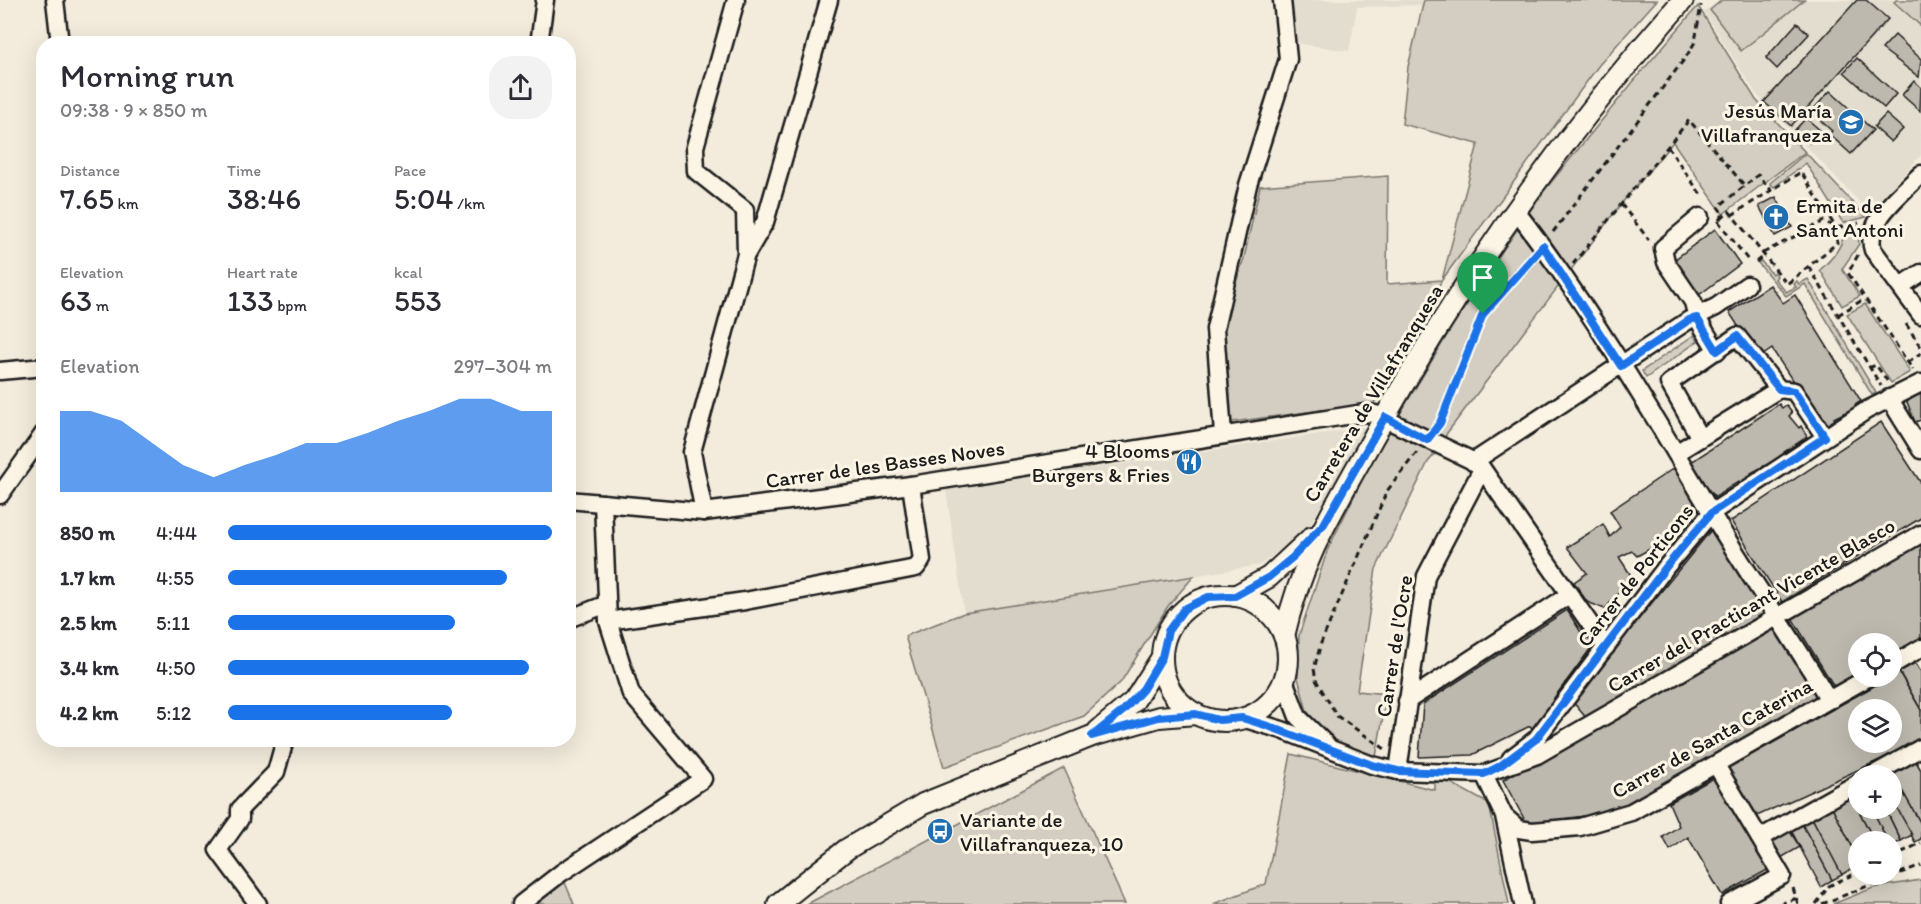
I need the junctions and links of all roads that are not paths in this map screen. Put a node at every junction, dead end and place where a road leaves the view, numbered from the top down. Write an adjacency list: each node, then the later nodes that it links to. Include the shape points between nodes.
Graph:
1 (55, 0): 7 (street)
2 (545, 0): 8 (street)
3 (736, 0): 12 (street, via 695,147 696,171 745,210)
4 (829, 0): 12 (street, via 765,222)
5 (1282, 0): 26 (street, via 1287,60 1248,185 1215,329)
6 (1683, 0): 10 (main road, Carretera de Villafranquesa, via 1630,60)
7 (59, 36)
8 (540, 36)
9 (1921, 174): 15 (street, via 1871,234 1873,250)
10 (1516, 211): 19 (street); 25 (main road, Carretera de Villafranquesa)
11 (1700, 217): 17 (street, via 1663,248 1666,262 1693,302)
12 (746, 254): 37 (street, via 692,452)
13 (1921, 273): 15 (street)
14 (1747, 285): 17 (street, Carrer de l'Ocre)
15 (1902, 285): 16 (street)
16 (1921, 315)
17 (1697, 318): 18 (street); 19 (street, Carrer de l'Ocre)
18 (1717, 351): 23 (street, via 1737,336); 28 (street, via 1669,383)
19 (1621, 366): 31 (street); 32 (street, Carrer de l'Ocre)
20 (36, 368): 21 (street)
21 (0, 371)
22 (1917, 376): 24 (street, Carrer de Porticons)
23 (1779, 389): 27 (street, via 1794,391); 28 (street)
24 (1887, 390): 27 (street, Carrer de Porticons); 30 (street)
25 (1385, 417): 26 (street, Carrer de les Basses Noves, via 1364,413); 32 (street); 39 (main road, Carretera de Villafranquesa)
26 (1223, 434): 33 (street, Carrer de les Basses Noves)
27 (1825, 437): 38 (street, Carrer de Porticons)
28 (1700, 438): 31 (street)
29 (36, 444): 34 (street)
30 (1921, 450)
31 (1677, 453): 38 (street)
32 (1477, 465): 41 (street); 54 (street, Carrer de l'Ocre, via 1426,576)
33 (911, 485): 37 (street, Carrer de les Basses Noves); 43 (street, via 922,561 916,568 745,601)
34 (0, 495)
35 (576, 501): 36 (street, Carrer de les Basses Noves)
36 (603, 503): 37 (street, Carrer de les Basses Noves); 43 (street)
37 (704, 512)
38 (1711, 513): 44 (street); 47 (street, Carrer de Porticons)
39 (1324, 524): 42 (main road, Carretera de Villafranquesa, via 1280,568); 46 (main road, Carretera de Villafranquesa, via 1299,582)
40 (1921, 534): 44 (street, Carrer del Practicant Vicente Blasco)
41 (1569, 595): 47 (street); 54 (street)
42 (1235, 596): 46 (main road, via 1260,605); 49 (main road, via 1208,597 1184,609 1168,631)
43 (608, 613): 45 (street); 74 (street, via 632,694 703,779)
44 (1778, 615): 53 (street); 58 (street, Carrer del Practicant Vicente Blasco)
45 (576, 618)
46 (1284, 636): 51 (main road, via 1288,658)
47 (1606, 647): 55 (street, Carrer de Porticons)
48 (1921, 648): 50 (street)
49 (1162, 657): 56 (main road, via 1171,690); 59 (main road, via 1134,701)
50 (1902, 659)
51 (1284, 680): 57 (main road, via 1268,704); 62 (street, Carrer del Practicant Vicente Blasco, via 1298,717)
52 (1852, 687): 53 (street, Carrer de Santa Caterina)
53 (1832, 699): 63 (street, Carrer de Santa Caterina)
54 (1407, 701): 66 (street, Carrer de l'Ocre)
55 (1558, 710): 58 (street); 65 (street, Carrer de Porticons, via 1536,739)
56 (1196, 714): 57 (main road, via 1219,720); 59 (main road, via 1159,717)
57 (1242, 718): 62 (street, Carrer del Practicant Vicente Blasco)
58 (1576, 731): 65 (street, Carrer del Practicant Vicente Blasco, via 1537,755)
59 (1092, 736): 75 (main road, via 900,816 847,849)
60 (283, 747): 73 (street, via 276,772 240,809 240,819 218,850)
61 (1921, 748): 64 (street)
62 (1333, 749): 66 (street, Carrer del Practicant Vicente Blasco)
63 (1716, 765): 70 (street, Carrer de Santa Caterina, via 1631,812 1580,827); 71 (street)
64 (1891, 765)
65 (1500, 766): 67 (street, Carrer del Practicant Vicente Blasco)
66 (1398, 771): 67 (street, Carrer del Practicant Vicente Blasco)
67 (1484, 774): 69 (street)
68 (1848, 789): 71 (street)
69 (1504, 816): 70 (street, via 1519,829); 72 (street)
70 (1532, 831): 72 (street)
71 (1760, 838): 77 (street, via 1782,876)
72 (1513, 861): 76 (street)
73 (258, 904)
74 (521, 904)
75 (778, 904)
76 (1523, 904)
77 (1729, 904)

